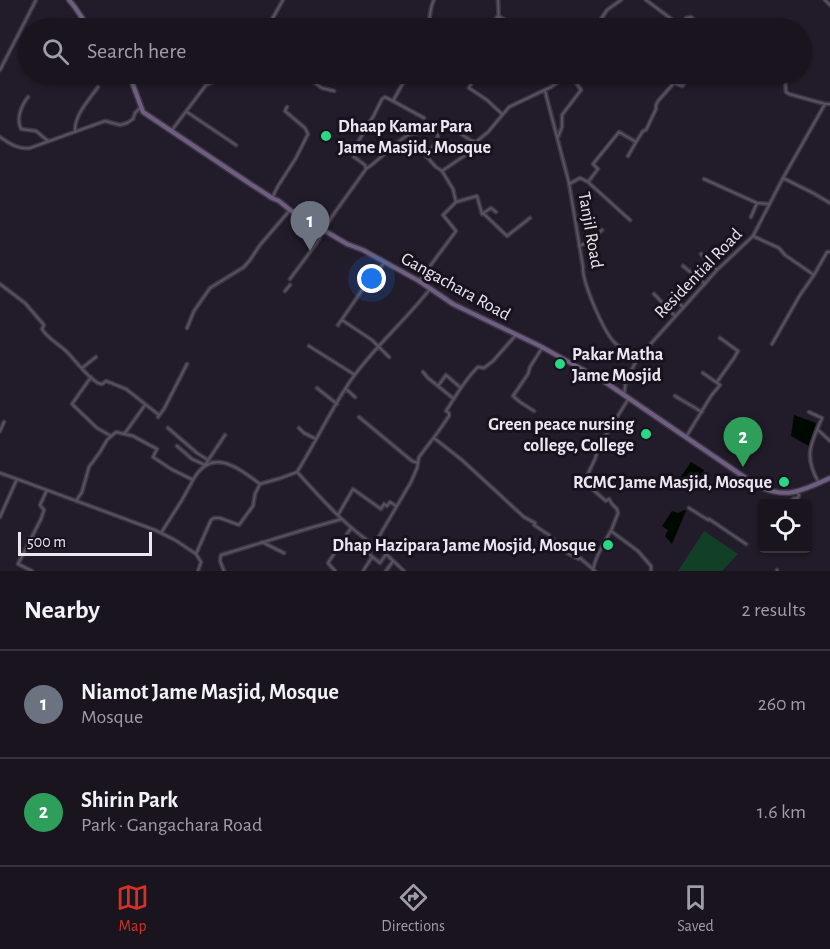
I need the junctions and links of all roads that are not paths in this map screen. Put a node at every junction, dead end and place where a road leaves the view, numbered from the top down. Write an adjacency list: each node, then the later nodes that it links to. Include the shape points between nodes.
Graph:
1 (36, 0): 11 (street)
2 (69, 0): 12 (main road)
3 (283, 0): 13 (street)
4 (434, 0): 14 (street)
5 (498, 0): 10 (street)
6 (621, 0): 16 (street)
7 (646, 0): 17 (street)
8 (825, 0): 9 (street)
9 (830, 5)
10 (499, 16): 15 (street)
11 (27, 18)
12 (82, 18)
13 (273, 18)
14 (431, 18)
15 (502, 18)
16 (602, 18)
17 (670, 18)
18 (18, 35): 19 (street)
19 (0, 70)
20 (133, 84): 36 (main road)
21 (208, 84): 38 (street)
22 (316, 84): 31 (street)
23 (402, 84): 33 (street)
24 (472, 84): 39 (street, via 470,88)
25 (554, 84): 30 (street)
26 (577, 84): 45 (street, via 581,90 562,115)
27 (673, 84): 48 (street, via 656,105 646,130)
28 (785, 84): 34 (street, via 786,92)
29 (98, 87): 42 (street, via 76,121)
30 (545, 90): 39 (street); 45 (street, Tanjil Road)
31 (334, 92)
32 (28, 97): 46 (street, via 18,123 21,129 36,131)
33 (393, 101): 40 (street); 51 (street, via 382,99 352,152)
34 (825, 104): 35 (street); 53 (street, Residential Road)
35 (830, 104)
36 (141, 107): 41 (main road, Gangachara Road); 42 (street, via 128,123 105,121)
37 (287, 107): 57 (street, via 285,111 308,134)
38 (186, 112): 41 (street); 49 (street)
39 (502, 114): 47 (street)
40 (424, 118)
41 (172, 130): 57 (main road, Gangachara Road)
42 (75, 132): 46 (street)
43 (422, 132): 51 (street, via 410,134)
44 (0, 137): 46 (street, via 24,149)
45 (558, 140): 56 (street, Tanjil Road)
46 (48, 141)
47 (476, 142): 52 (street, via 470,152); 52 (street, via 451,127 442,130 426,156)
48 (636, 142): 50 (street); 55 (street, via 619,132 593,164 598,169)
49 (236, 145)
50 (628, 156)
51 (366, 169): 68 (street)
52 (442, 171): 58 (street)
53 (783, 178): 60 (street); 61 (street, Residential Road)
54 (704, 179): 59 (street)
55 (588, 182): 56 (street, via 580,178); 67 (street)
56 (569, 184): 71 (street, Tanjil Road)
57 (272, 198): 62 (main road, Gangachara Road)
58 (456, 202): 64 (street, via 477,196); 79 (street, via 443,213 455,233)
59 (757, 203): 61 (street); 65 (street)
60 (830, 203)
61 (769, 204): 70 (street, Residential Road)
62 (290, 210): 68 (main road, Gangachara Road); 91 (street, via 244,267 210,288)
63 (495, 212): 64 (street, via 491,208)
64 (482, 214): 66 (street, via 507,236)
65 (751, 217)
66 (530, 218)
67 (630, 220)
68 (325, 229): 74 (main road, Gangachara Road); 78 (street)
69 (602, 230): 71 (street)
70 (753, 237): 76 (street, Residential Road); 77 (street, via 779,248)
71 (579, 246): 100 (street, Tanjil Road, via 583,272 601,322 614,343)
72 (830, 252): 77 (street)
73 (701, 254): 76 (street)
74 (385, 262): 79 (main road, Gangachara Road); 89 (street)
75 (684, 266): 81 (street)
76 (717, 270): 81 (street, Residential Road)
77 (814, 275): 94 (street)
78 (290, 279)
79 (418, 281): 83 (main road, Gangachara Road)
80 (0, 284): 102 (street, via 30,308 44,325 45,334)
81 (705, 284): 87 (street, Residential Road)
82 (290, 285): 84 (street)
83 (430, 289): 92 (main road, Gangachara Road); 96 (street)
84 (285, 291)
85 (654, 294): 88 (street)
86 (670, 294): 87 (street)
87 (683, 307): 88 (street, Residential Road)
88 (675, 316): 100 (street, Residential Road)
89 (342, 320): 90 (street); 96 (street)
90 (338, 326)
91 (187, 328)
92 (517, 335): 97 (main road, Gangachara Road); 110 (street, via 494,361 484,368 478,367)
93 (720, 338): 107 (street, via 738,351)
94 (772, 344)
95 (309, 346): 105 (street)
96 (379, 347): 99 (street); 105 (street)
97 (542, 348): 112 (main road, Gangachara Road); 119 (street, via 513,396)
98 (96, 357): 102 (street)
99 (389, 357)
100 (638, 358): 112 (street, Residential Road, via 626,380)
101 (187, 364): 118 (street, via 159,416)
102 (82, 368): 106 (street)
103 (423, 372): 108 (street)
104 (703, 373): 107 (street)
105 (355, 375): 111 (street)
106 (91, 377): 118 (street, via 99,384 106,381 126,389); 130 (street, via 72,404)
107 (717, 382): 120 (street, via 720,385)
108 (438, 386): 110 (street, via 446,375); 116 (street)
109 (317, 388): 117 (street)
110 (461, 388): 116 (street)
111 (346, 389): 114 (street); 117 (street)
112 (624, 395): 115 (main road, Gangachara Road)
113 (675, 396): 120 (street)
114 (355, 397)
115 (629, 398): 131 (main road, Gangachara Road); 155 (street, via 599,446 586,478 591,488 617,509)
116 (454, 399): 132 (street)
117 (337, 404): 133 (street)
118 (145, 405): 128 (street)
119 (534, 411)
120 (702, 412): 131 (street)
121 (810, 412): 126 (street, via 822,418)
122 (359, 417): 137 (street)
123 (4, 422): 127 (street)
124 (168, 428): 136 (street)
125 (299, 428): 133 (street)
126 (817, 429): 134 (street); 143 (street, via 809,448)
127 (0, 430)
128 (124, 433): 130 (street); 142 (street, via 157,449 153,457)
129 (225, 435): 136 (street)
130 (111, 436): 148 (street, via 89,467)
131 (686, 436): 146 (main road, Gangachara Road, via 761,487 778,493)
132 (434, 438): 137 (street); 166 (street, via 549,535 551,541)
133 (316, 439): 139 (street)
134 (830, 441)
135 (177, 446): 136 (street, via 205,465)
136 (208, 460)
137 (418, 463): 149 (street)
138 (0, 472): 141 (street)
139 (297, 472): 144 (street); 151 (street)
140 (830, 478): 143 (main road, Gangachara Road)
141 (17, 479): 145 (street); 152 (street)
142 (193, 480): 144 (street, via 204,465 222,462); 156 (street)
143 (819, 483): 146 (main road, Gangachara Road)
144 (260, 484): 161 (street, via 253,506 241,524 214,518)
145 (46, 490): 148 (street); 165 (street, via 40,505 44,510 41,519 18,562)
146 (797, 492): 147 (street, via 798,498)
147 (793, 499)
148 (76, 501): 156 (street)
149 (396, 506): 151 (street, via 390,502 381,509 353,489); 159 (street)
150 (689, 508): 158 (street)
151 (338, 515): 153 (street)
152 (0, 516)
153 (342, 519): 154 (street); 157 (street)
154 (351, 528): 159 (street); 164 (street, via 330,559)
155 (610, 530): 166 (street); 175 (street, via 638,551)
156 (161, 533): 161 (street)
157 (262, 542): 160 (street); 169 (street, via 221,555)
158 (746, 544)
159 (374, 545): 162 (street, via 369,554)
160 (284, 553)
161 (196, 554): 168 (street, via 201,562)
162 (372, 557): 163 (street, via 380,563 386,554); 172 (street)
163 (394, 561): 173 (street); 174 (street)
164 (330, 566): 170 (street); 171 (street)
165 (25, 570): 167 (street)
166 (594, 570)
167 (32, 571)
168 (198, 571)
169 (224, 571)
170 (327, 571)
171 (335, 571)
172 (363, 571)
173 (386, 571)
174 (404, 571)
175 (651, 571)

